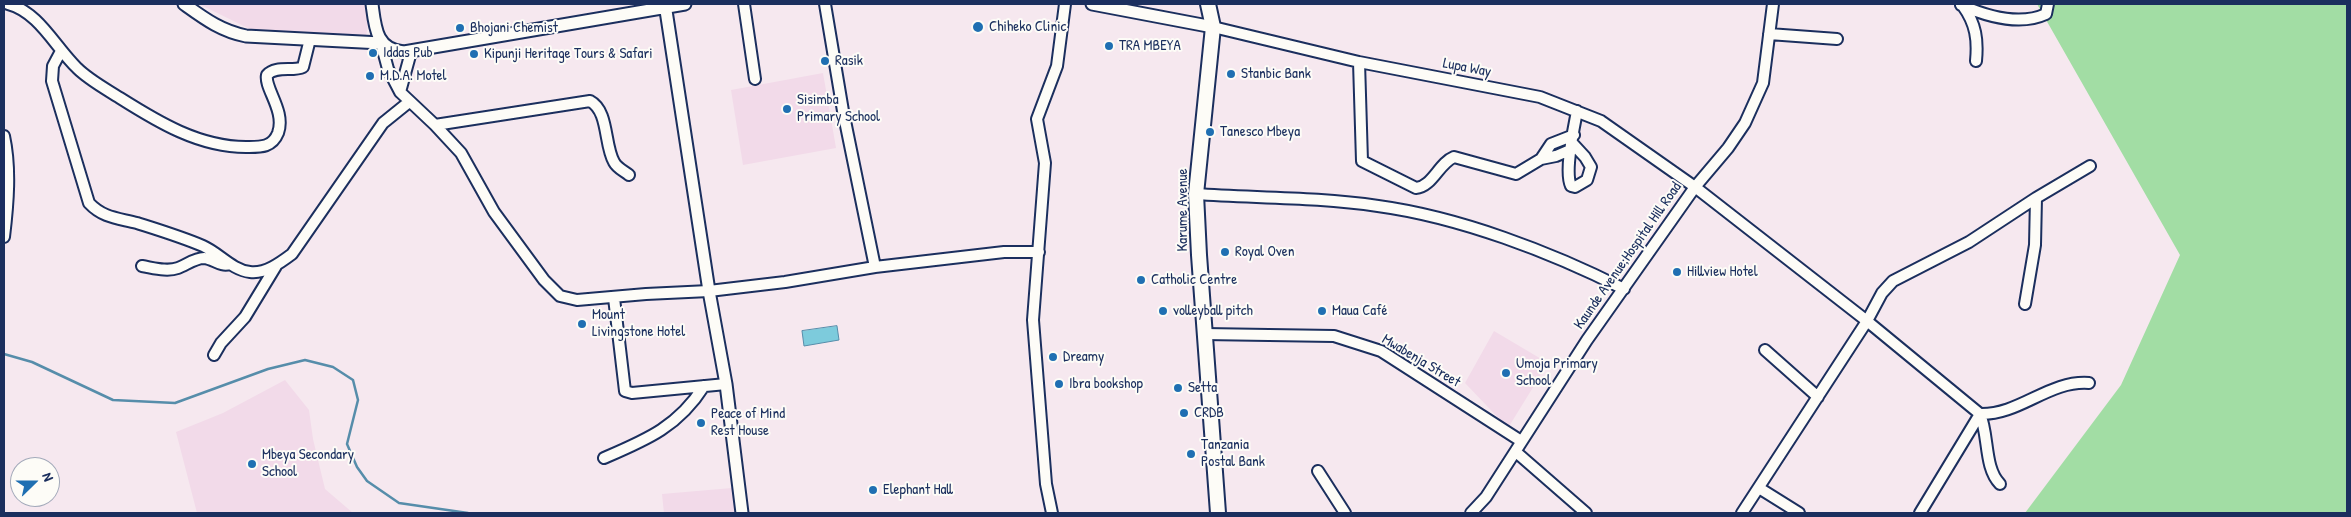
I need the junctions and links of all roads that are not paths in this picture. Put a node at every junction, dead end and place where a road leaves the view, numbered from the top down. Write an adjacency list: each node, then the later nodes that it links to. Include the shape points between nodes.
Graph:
1 (8, 4): 19 (street, via 26,12 40,24)
2 (184, 4): 16 (street, via 229,33)
3 (372, 4): 18 (street, via 375,31)
4 (685, 4): 13 (street)
5 (744, 4): 23 (street)
6 (825, 4): 41 (street)
7 (1066, 4): 37 (street, via 1057,66 1038,119 1045,163)
8 (1092, 4): 14 (street)
9 (1208, 4): 14 (main road, Karume Avenue)
10 (1773, 4): 15 (street, Kaunde Avenue;Hospital Hill Road)
11 (1961, 4): 12 (street, via 1983,15 2017,19 2046,14); 21 (street, via 1974,27 1978,44)
12 (2048, 4)
13 (665, 5): 20 (street); 43 (street)
14 (1213, 27): 22 (street, Lupa Way); 34 (main road, Karume Avenue)
15 (1769, 34): 17 (street); 33 (street, Kaunde Avenue;Hospital Hill Road, via 1763,83 1757,100 1736,136)
16 (310, 39): 18 (street); 19 (street, via 303,67 267,75 267,83 276,100 279,131 271,144 258,147 205,140 165,126 77,69)
17 (1837, 40)
18 (381, 43): 20 (street, via 396,52); 24 (street, via 388,69)
19 (61, 51): 38 (street, via 53,66 52,81 89,203 97,212 112,218 202,246)
20 (411, 52): 24 (street)
21 (1976, 61)
22 (1359, 62): 26 (street, Lupa Way, via 1540,97); 30 (street, via 1361,156 1364,163 1416,188 1424,186 1446,160 1454,157 1516,174)
23 (755, 79)
24 (400, 92): 25 (street)
25 (409, 102): 27 (street); 40 (street, via 382,123 292,254)
26 (1577, 110): 29 (street); 33 (street, Lupa Way, via 1600,121)
27 (435, 125): 32 (street, via 590,101 601,114 615,164); 44 (street, via 461,153 494,212 544,280 560,296 567,299)
28 (4, 136): 36 (street, via 8,186)
29 (1572, 143): 30 (street, via 1556,156); 30 (street, via 1552,144)
30 (1541, 159)
31 (2090, 166): 35 (street)
32 (629, 175)
33 (1695, 187): 42 (street, Kaunde Avenue;Hospital Hill Road); 46 (street, Lupa Way)
34 (1196, 194): 42 (street, via 1351,203 1409,211 1526,247); 47 (main road, Karume Avenue)
35 (2036, 198): 45 (street, via 2035,245); 46 (street, via 1969,242 1893,281 1882,292)
36 (4, 237)
37 (1039, 252): 41 (street, via 1004,252); 62 (street, via 1033,320 1046,484)
38 (230, 264): 39 (street, via 223,265 205,258 166,270); 40 (street, via 250,272)
39 (142, 266)
40 (276, 266): 49 (street, via 246,317 221,343)
41 (875, 267): 43 (street)
42 (1624, 289): 55 (street, Kaunde Avenue;Hospital Hill Road)
43 (709, 291): 44 (street); 51 (street)
44 (614, 298): 52 (street, via 626,391)
45 (2025, 304)
46 (1867, 321): 53 (street); 54 (street, Lupa Way)
47 (1204, 334): 55 (street, Mwabenja Street, via 1334,336 1381,352); 63 (main road, Karume Avenue)
48 (1765, 350): 53 (street)
49 (214, 356)
50 (2089, 383): 54 (street, via 2065,385 1999,413)
51 (726, 384): 52 (street); 61 (street)
52 (704, 386): 57 (street, via 672,424)
53 (1818, 397): 60 (street)
54 (1980, 414): 59 (street, via 1986,428 1990,470); 69 (street)
55 (1521, 441): 56 (street, Kaunde Avenue;Hospital Hill Road)
56 (1516, 452): 65 (street, Kaunde Avenue;Hospital Hill Road); 66 (street)
57 (604, 458)
58 (1318, 471): 64 (street)
59 (2000, 484)
60 (1759, 488): 67 (street); 68 (street)
61 (742, 513)
62 (1052, 513)
63 (1215, 513)
64 (1344, 513)
65 (1471, 513)
66 (1586, 513)
67 (1742, 513)
68 (1799, 513)
69 (1920, 513)

